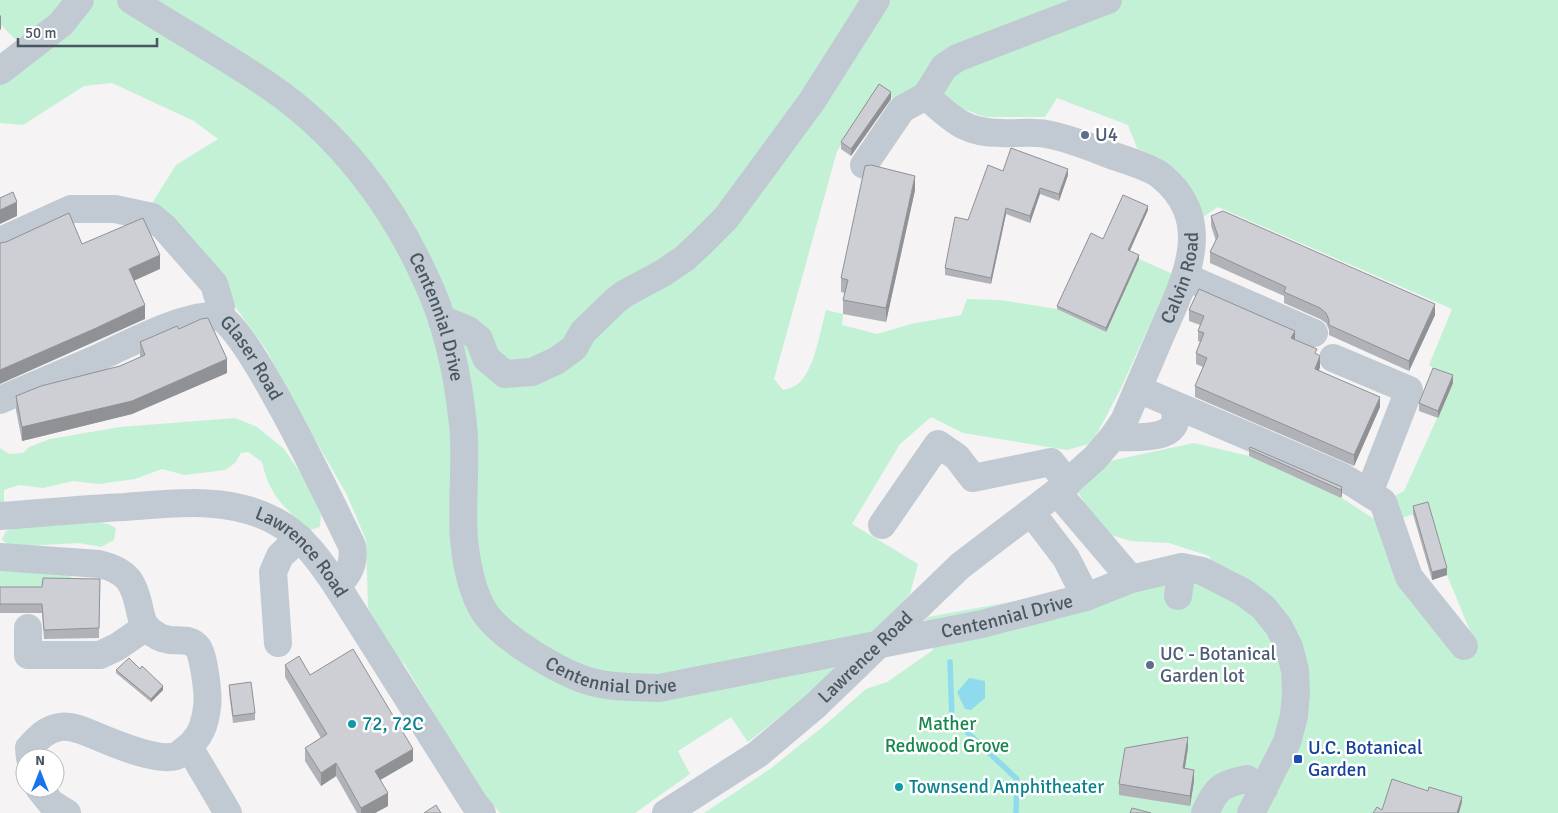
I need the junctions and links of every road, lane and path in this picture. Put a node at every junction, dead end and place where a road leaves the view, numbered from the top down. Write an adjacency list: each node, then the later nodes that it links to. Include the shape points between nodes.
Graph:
1 (80, 0): 5 (street, via 61,24)
2 (131, 0): 11 (street, Centennial Drive, via 270,87 338,145 374,188 397,223 426,278)
3 (876, 0): 11 (street, via 812,100 726,218 685,258 615,301 583,332 574,348 532,372 505,374 486,358 479,339 468,330)
4 (1105, 1): 6 (street, via 957,58 944,67)
5 (0, 71)
6 (926, 96): 7 (street, via 902,109); 9 (street, Calvin Road, via 967,128 1061,137 1158,174 1185,204 1191,223 1192,242)
7 (864, 165)
8 (0, 241): 10 (street, via 72,209 115,209 152,217 214,284 221,307)
9 (1186, 277): 12 (street); 14 (street, Calvin Road)
10 (219, 317): 15 (street, Glaser Road, via 203,317 172,325); 27 (street, Glaser Road, via 243,339 270,384 352,546 352,565)
11 (443, 323): 29 (street, Centennial Drive, via 454,364 464,426 464,542 476,593 486,613 502,630 567,672 593,682 659,688 982,624)
12 (1314, 333)
13 (1333, 358): 19 (street, via 1409,390)
14 (1138, 389): 16 (street); 17 (street, Calvin Road)
15 (0, 400)
16 (1172, 404): 17 (street, via 1175,420 1164,434); 19 (street, via 1343,477)
17 (1113, 437): 18 (street, Calvin Road, via 1096,458)
18 (1063, 487): 20 (street, Lawrence Road); 22 (street, via 1050,462 973,478 957,457 938,444); 26 (street)
19 (1369, 493): 33 (street, via 1383,502 1409,577)
20 (1031, 512): 29 (street, via 1066,558); 38 (street, Lawrence Road, via 960,566 859,666 773,742)
21 (0, 516): 23 (street, Lawrence Road, via 189,502 249,510 276,521)
22 (882, 525)
23 (299, 538): 27 (street, Lawrence Road); 32 (street, via 280,556 273,572)
24 (0, 557): 30 (street, via 99,564 114,568 133,584)
25 (1182, 567): 26 (street, Centennial Drive); 28 (street); 37 (street, Centennial Drive, via 1202,571 1243,592 1263,607 1279,627 1289,647 1295,670 1294,716 1287,742)
26 (1131, 579): 29 (street, Centennial Drive)
27 (337, 586): 41 (street, Lawrence Road)
28 (1178, 596)
29 (1086, 597)
30 (146, 627): 31 (street, via 100,655 28,655); 34 (street, via 160,637 191,642 201,655 208,698 206,718 199,736)
31 (28, 628)
32 (278, 643)
33 (1464, 646)
34 (189, 747): 35 (street, via 177,756 161,757 78,728 61,727 42,734); 40 (street)
35 (30, 748)
36 (46, 798): 39 (street)
37 (1256, 806): 42 (street, via 1247,779 1223,786)
38 (671, 812)
39 (67, 813)
40 (228, 813)
41 (482, 813)
42 (1205, 813)

